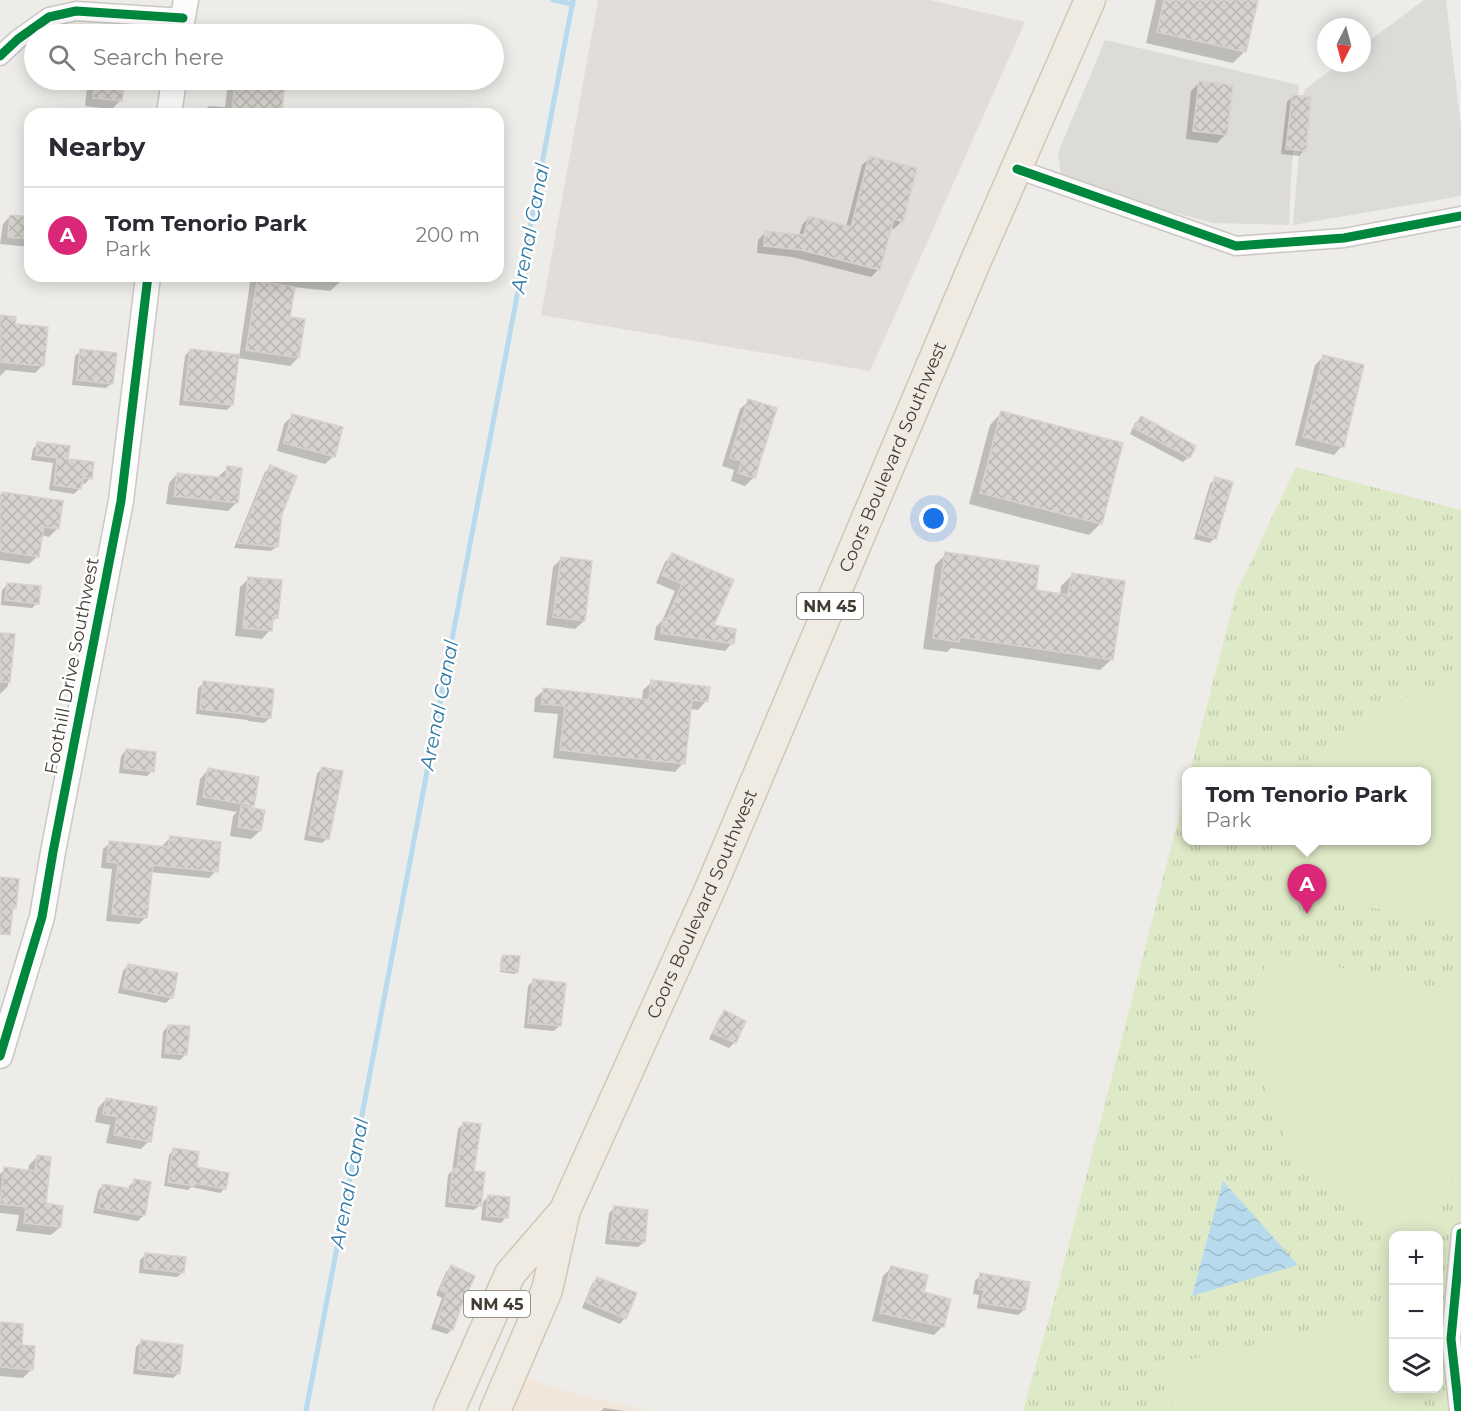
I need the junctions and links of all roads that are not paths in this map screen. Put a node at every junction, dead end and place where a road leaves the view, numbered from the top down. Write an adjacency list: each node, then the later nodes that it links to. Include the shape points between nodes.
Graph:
1 (1090, 0): 8 (main road, Coors Boulevard Southwest / NM 45)
2 (183, 17): 3 (street, via 76,11 49,17)
3 (39, 24)
4 (24, 35): 5 (street)
5 (0, 56)
6 (173, 90): 7 (street)
7 (170, 108)
8 (1017, 169): 9 (street, via 1236,246 1344,238); 12 (main road, Coors Boulevard Southwest / NM 45, via 711,887)
9 (1461, 216)
10 (147, 282): 11 (street, Foothill Drive Southwest, via 121,501 42,917)
11 (0, 1056)
12 (565, 1210): 14 (main road, Coors Boulevard Southwest / NM 45); 17 (main road, Coors Boulevard Southwest / NM 45, via 547,1290)
13 (1461, 1233): 18 (street, via 1451,1339)
14 (510, 1275): 15 (main road, Coors Boulevard Southwest / NM 45); 16 (main road, via 497,1342)
15 (449, 1411)
16 (471, 1411)
17 (495, 1411)
18 (1459, 1411)

